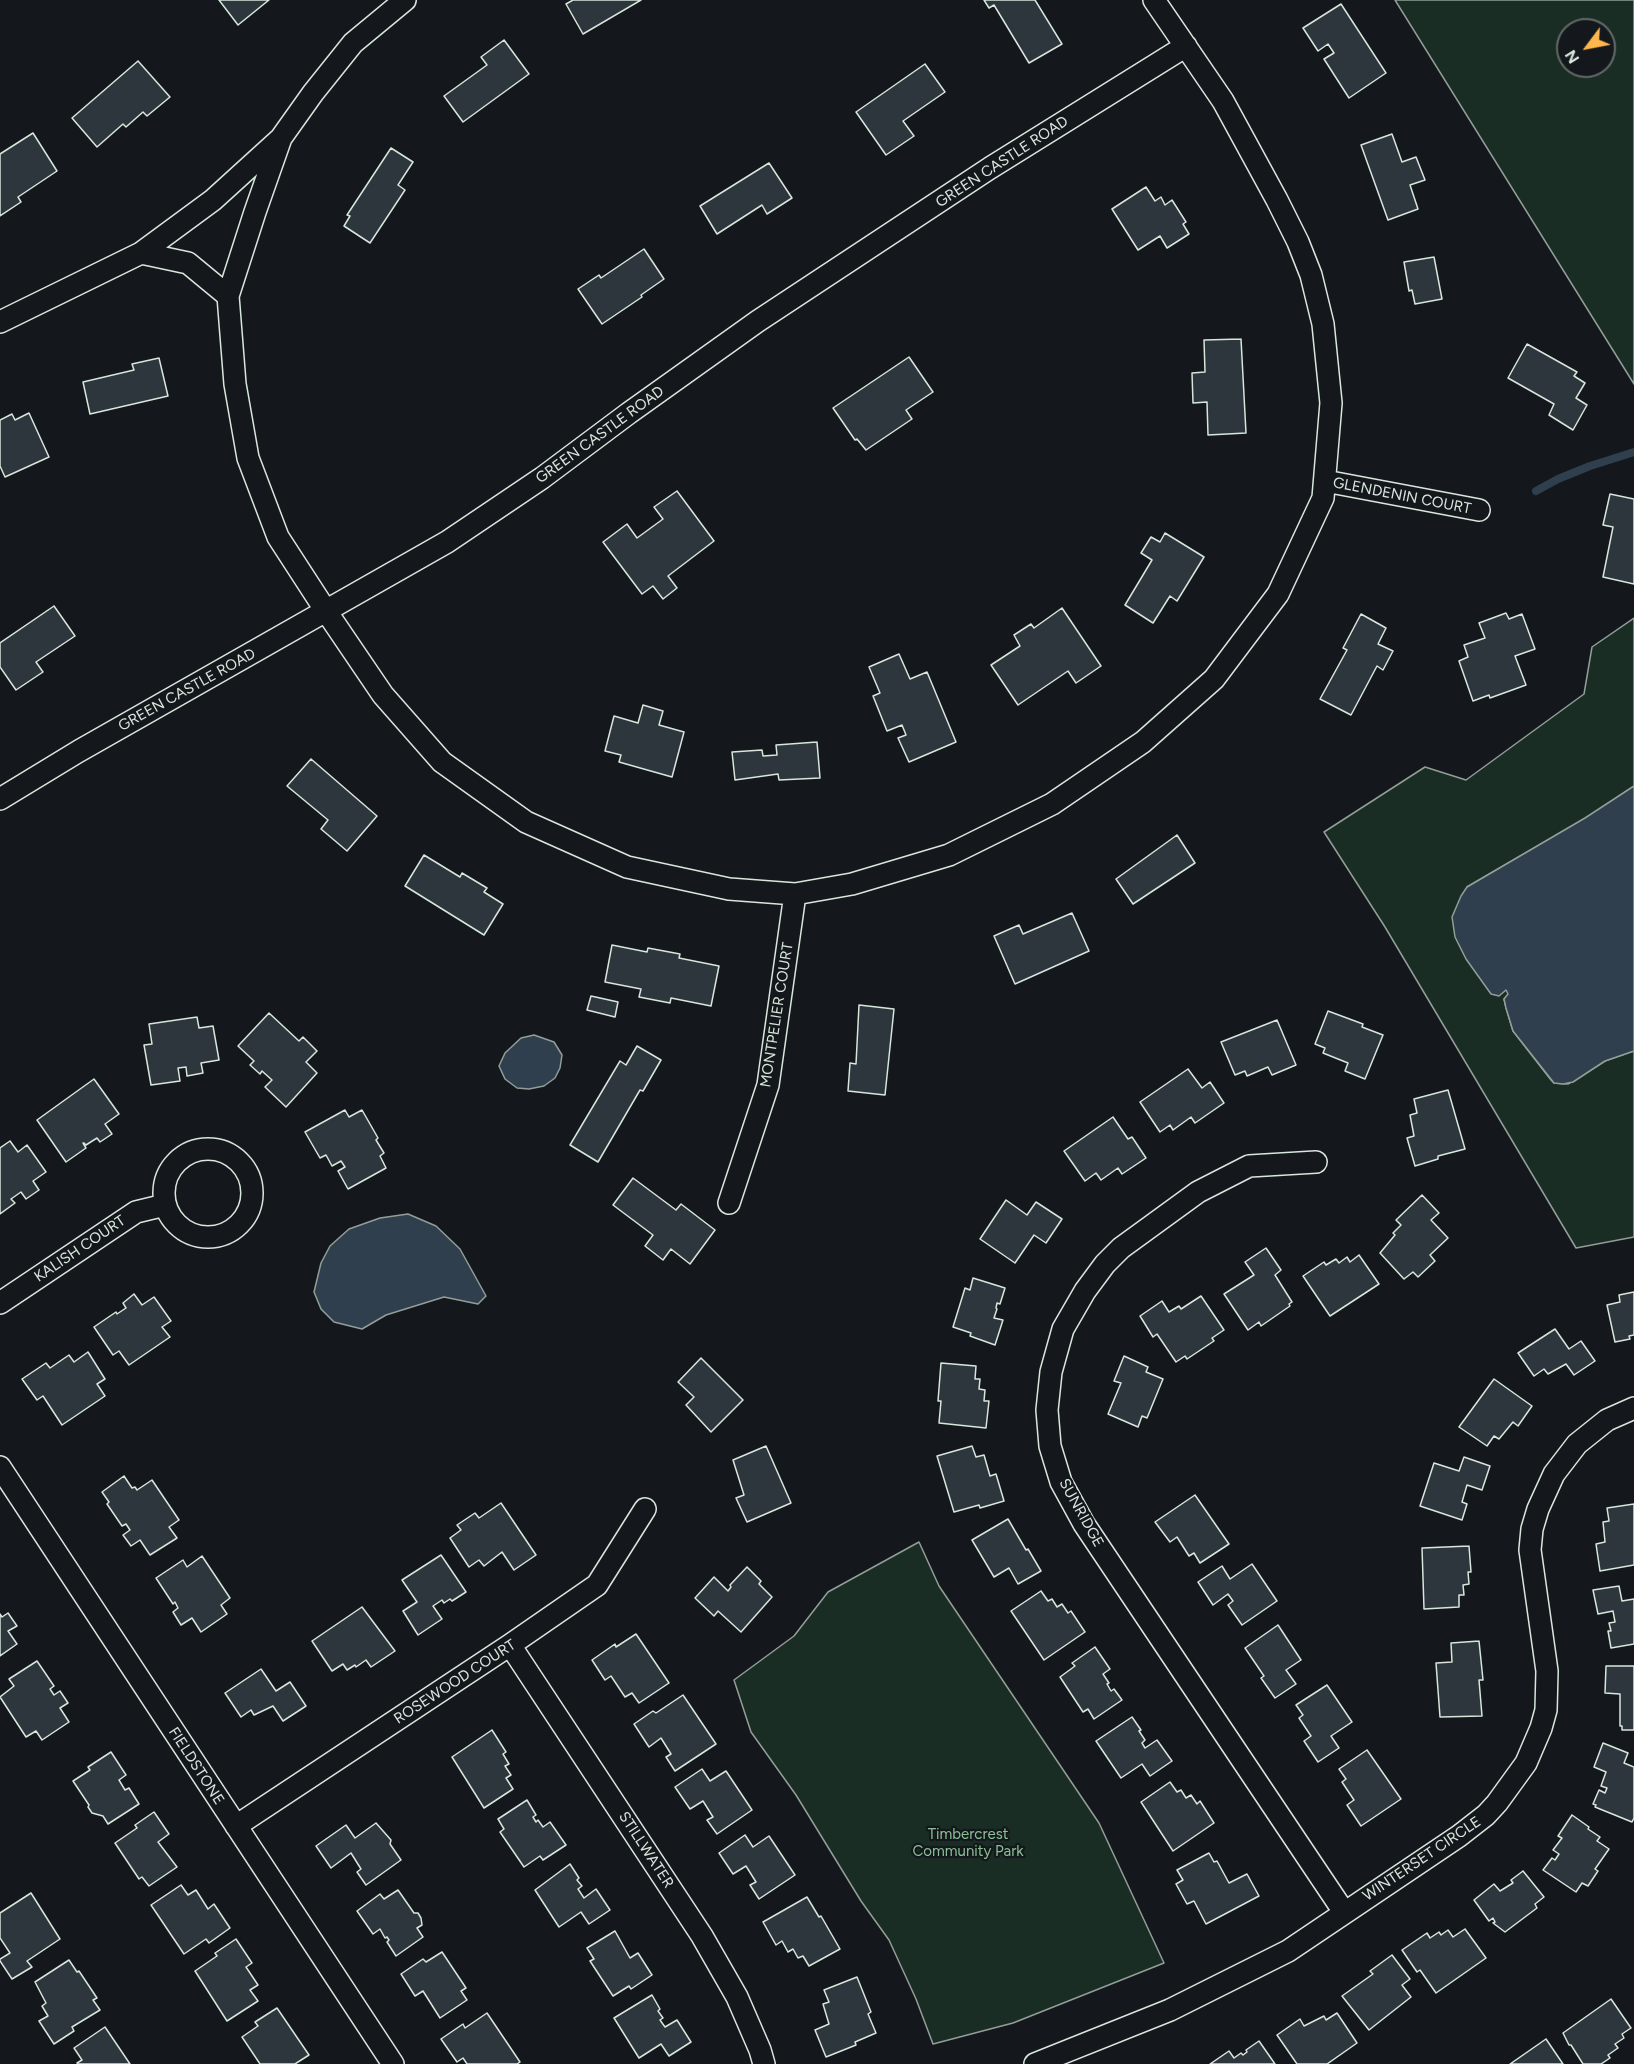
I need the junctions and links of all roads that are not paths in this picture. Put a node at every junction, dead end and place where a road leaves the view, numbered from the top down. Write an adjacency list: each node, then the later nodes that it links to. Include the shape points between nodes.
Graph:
1 (405, 0): 4 (street, via 353,43)
2 (1154, 0): 3 (street)
3 (1186, 46): 8 (street, via 1255,158 1311,275 1323,324 1331,403); 10 (street, GREEN CASTLE ROAD, via 990,168 758,321 457,535)
4 (281, 138): 5 (street, via 213,200); 6 (street)
5 (141, 253): 6 (street, via 188,263); 7 (street)
6 (228, 296): 10 (street, via 235,384 248,458 278,537)
7 (0, 322)
8 (1325, 481): 9 (street, GLENDENIN COURT); 12 (street, via 1323,498 1278,594 1214,679 1143,742 1052,804 949,855 852,884)
9 (1479, 510)
10 (326, 611): 11 (street, GREEN CASTLE ROAD); 12 (street, via 383,695 442,762 526,822 627,867 729,889)
11 (0, 799)
12 (795, 894): 14 (street, MONTPELIER COURT, via 768,1085)
13 (1316, 1161): 22 (street, SUNRIDGE, via 1249,1166 1198,1192 1121,1248 1085,1291 1063,1329 1047,1410 1050,1446 1061,1482 1084,1524)
14 (729, 1203)
15 (165, 1205): 15 (street, via 182,1230 212,1238 239,1225 248,1212 251,1184 246,1170 225,1152 196,1150 169,1171 163,1191); 16 (street, KALISH COURT, via 136,1212)
16 (0, 1303)
17 (1634, 1408): 22 (street, WINTERSET CIRCLE, via 1607,1420 1577,1444 1554,1474 1538,1509 1530,1550 1548,1692 1541,1728 1526,1763 1486,1815)
18 (0, 1467): 21 (street, FIELDSTONE)
19 (645, 1509): 20 (street, ROSEWOOD COURT, via 597,1585)
20 (510, 1645): 21 (street, ROSEWOOD COURT); 24 (street, STILLWATER, via 702,1936 737,1997)
21 (236, 1826): 23 (street, FIELDSTONE)
22 (1344, 1912): 25 (street, WINTERSET CIRCLE, via 1288,1951 1170,2010)
23 (393, 2064)
24 (764, 2064)
25 (1035, 2064)

